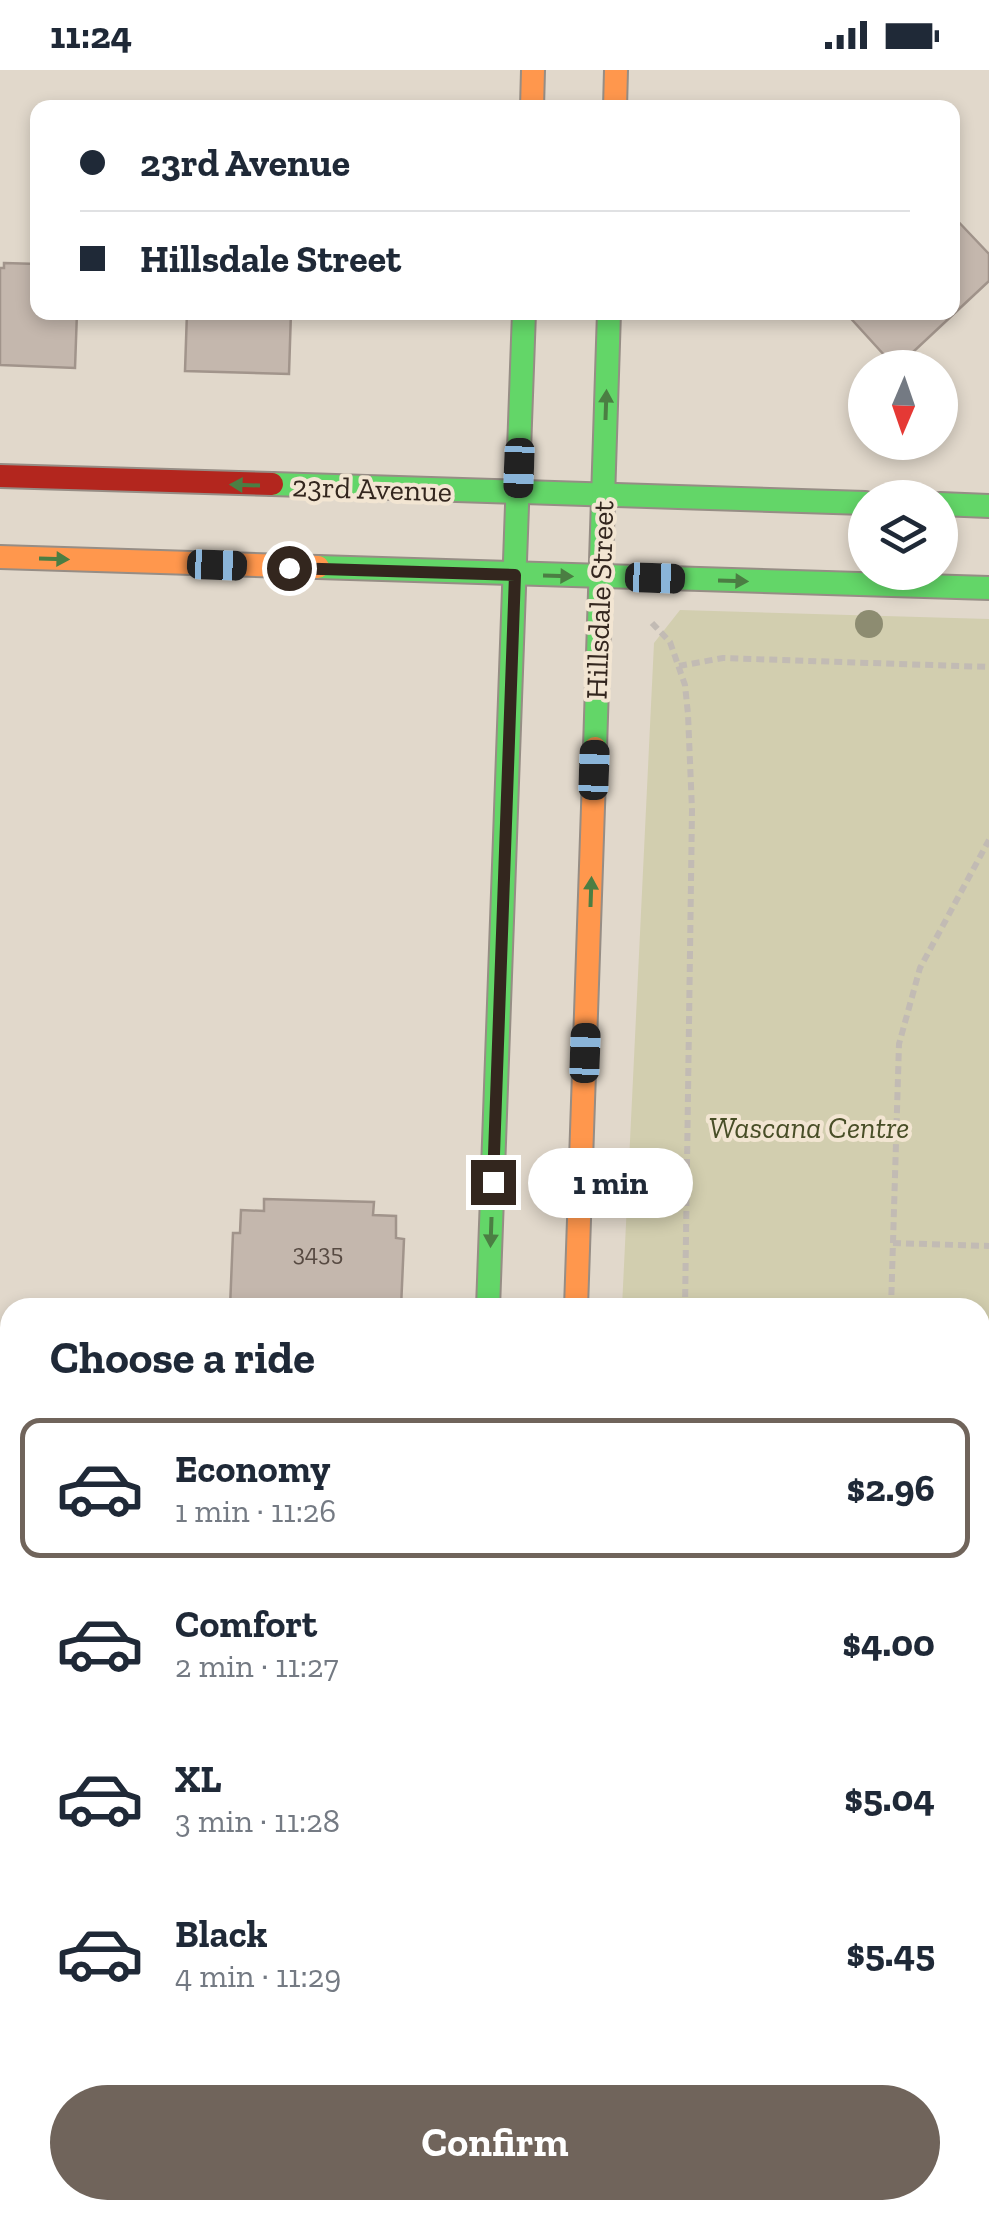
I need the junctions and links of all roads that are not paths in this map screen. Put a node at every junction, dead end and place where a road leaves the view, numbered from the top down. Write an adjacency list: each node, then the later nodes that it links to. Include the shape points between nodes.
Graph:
1 (533, 70): 3 (street)
2 (616, 70): 4 (street)
3 (532, 100)
4 (615, 100)
5 (524, 320): 8 (street)
6 (609, 320): 9 (street, Hillsdale Street, one-way to 6)
7 (0, 476): 8 (street, 23rd Avenue, one-way to 7)
8 (518, 494): 9 (street, 23rd Avenue); 14 (street)
9 (603, 498): 10 (street, 23rd Avenue); 15 (street, Hillsdale Street)
10 (848, 503)
11 (958, 505): 12 (street)
12 (989, 506)
13 (0, 557): 14 (street, one-way to 14)
14 (515, 575): 15 (street, one-way to 15); 17 (street, one-way to 17)
15 (600, 577): 16 (street, one-way to 16); 18 (street, Hillsdale Street, one-way to 15)
16 (989, 588)
17 (488, 1298)
18 (576, 1298)

